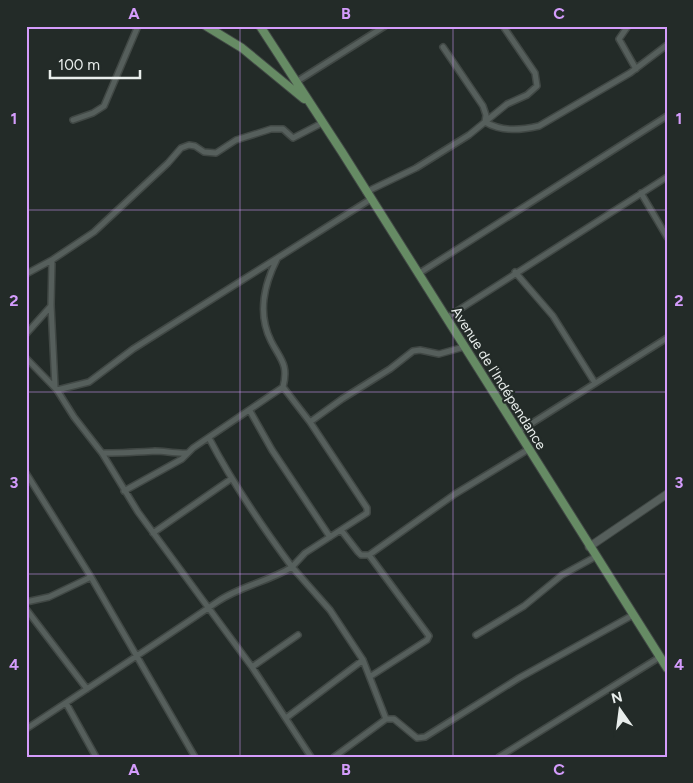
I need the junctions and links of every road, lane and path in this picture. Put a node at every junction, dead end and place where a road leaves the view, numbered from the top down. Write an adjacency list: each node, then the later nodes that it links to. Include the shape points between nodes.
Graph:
1 (138, 26): 13 (street, via 104,106)
2 (260, 26): 10 (main road)
3 (385, 26): 10 (street)
4 (503, 26): 14 (street, via 535,73 537,86)
5 (628, 26): 9 (street, via 619,38)
6 (211, 27): 11 (main road)
7 (667, 45): 9 (street)
8 (443, 47): 14 (street, via 483,106)
9 (636, 69): 14 (street, via 538,126 522,130 505,129)
10 (296, 82): 11 (main road)
11 (308, 102): 15 (main road, Avenue de l'Indépendance)
12 (667, 116): 24 (street)
13 (73, 120)
14 (485, 122): 18 (street)
15 (322, 123): 18 (main road, Avenue de l'Indépendance); 21 (street, via 293,138 279,128 258,132 236,140 216,153 204,152 195,146 181,148 94,232)
16 (667, 177): 17 (street)
17 (641, 193): 19 (street); 22 (street)
18 (369, 196): 20 (street); 24 (main road, Avenue de l'Indépendance)
19 (667, 237)
20 (278, 257): 34 (street, via 263,292 269,336 286,371); 35 (street, via 89,382)
21 (52, 260): 23 (street); 25 (street)
22 (516, 272): 26 (street); 33 (street, via 553,316)
23 (26, 274)
24 (418, 274): 26 (main road, Avenue de l'Indépendance)
25 (51, 306): 27 (street); 31 (street)
26 (446, 318): 29 (main road, Avenue de l'Indépendance)
27 (26, 334)
28 (667, 338): 33 (street)
29 (464, 347): 37 (street, via 439,354 413,351); 38 (main road, Avenue de l'Indépendance)
30 (26, 358): 32 (street)
31 (54, 371): 32 (street); 35 (street)
32 (46, 378): 35 (street)
33 (595, 383): 38 (street)
34 (283, 387): 36 (street); 37 (street)
35 (56, 388): 41 (street)
36 (250, 411): 39 (street); 49 (street)
37 (310, 422): 47 (street, via 367,508 367,512)
38 (518, 432): 40 (main road, Avenue de l'Indépendance)
39 (209, 438): 42 (street); 44 (street)
40 (529, 449): 50 (main road, Avenue de l'Indépendance); 51 (street, via 454,494)
41 (102, 453): 42 (street); 45 (street)
42 (187, 453): 45 (street, via 182,459)
43 (26, 473): 54 (street)
44 (231, 479): 48 (street); 53 (street)
45 (124, 491): 48 (street)
46 (667, 494): 50 (street)
47 (341, 530): 49 (street); 51 (street, via 358,552)
48 (153, 533): 57 (street)
49 (330, 537): 53 (street)
50 (589, 547): 52 (main road, Avenue de l'Indépendance)
51 (369, 554): 66 (street, via 429,636)
52 (595, 557): 58 (main road, Avenue de l'Indépendance); 59 (street, via 562,575 524,606)
53 (292, 566): 57 (street, via 280,574 241,588); 63 (street, via 330,610)
54 (91, 577): 55 (street, via 49,597); 61 (street)
55 (26, 602)
56 (26, 608): 67 (street)
57 (210, 608): 61 (street); 65 (street)
58 (633, 616): 62 (main road, Avenue de l'Indépendance); 70 (street, via 519,678 425,737 417,738 394,719)
59 (476, 634)
60 (298, 635): 65 (street)
61 (136, 656): 67 (street); 73 (street)
62 (660, 657): 64 (main road, Avenue de l'Indépendance); 76 (street)
63 (363, 660): 66 (street); 69 (street)
64 (666, 666)
65 (252, 667): 69 (street)
66 (371, 676): 70 (street)
67 (87, 689): 68 (street)
68 (66, 702): 71 (street); 72 (street)
69 (286, 718): 74 (street)
70 (386, 719): 75 (street)
71 (26, 729)
72 (96, 757)
73 (195, 757)
74 (311, 757)
75 (334, 757)
76 (499, 757)

